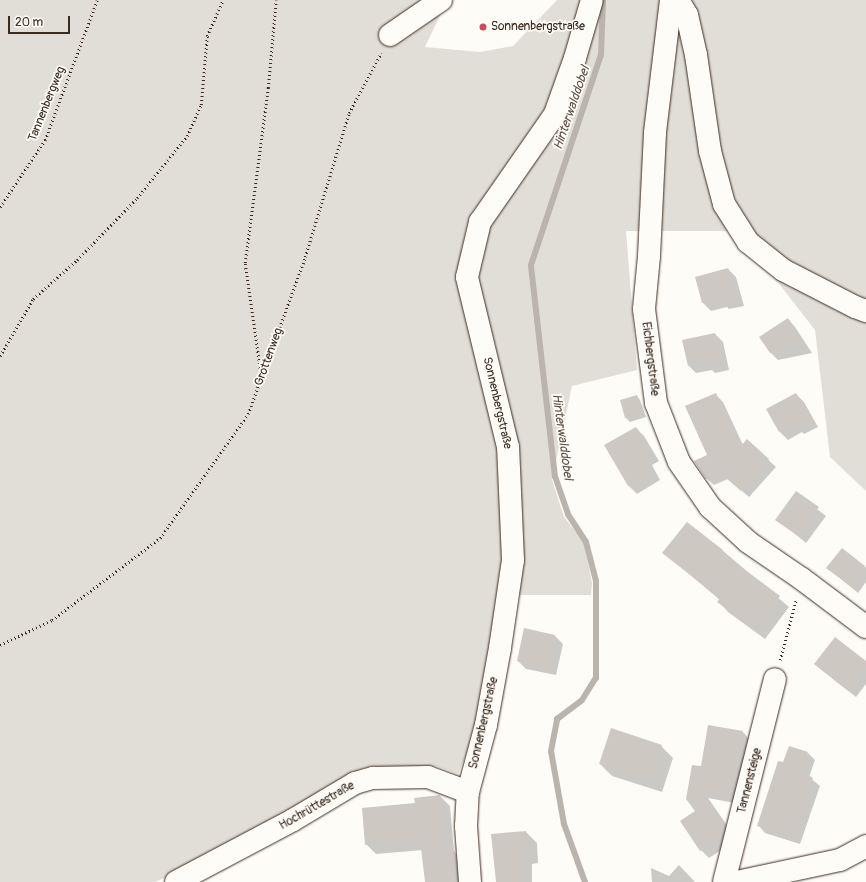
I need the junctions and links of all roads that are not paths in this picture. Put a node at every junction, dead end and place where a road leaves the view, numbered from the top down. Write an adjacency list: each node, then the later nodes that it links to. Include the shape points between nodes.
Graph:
1 (441, 0): 5 (street)
2 (592, 0): 9 (street, Sonnenbergstraße, via 555,114 480,222 467,277 508,447 513,560 486,725)
3 (671, 0): 7 (street, Eichbergstraße, via 655,133 644,309 656,403 679,462 710,507 748,542)
4 (678, 0): 6 (street, via 687,15 696,55 710,151 724,204 748,242 783,270)
5 (390, 35)
6 (866, 311)
7 (866, 627)
8 (775, 679): 13 (street, Tannensteige)
9 (468, 792): 11 (street, Hochrüttestraße, via 428,777 373,778 354,783 293,820); 12 (street, Sonnenbergstraße, via 466,826)
10 (866, 846): 14 (street, via 840,860)
11 (176, 882)
12 (470, 882)
13 (724, 882)
14 (737, 882)

